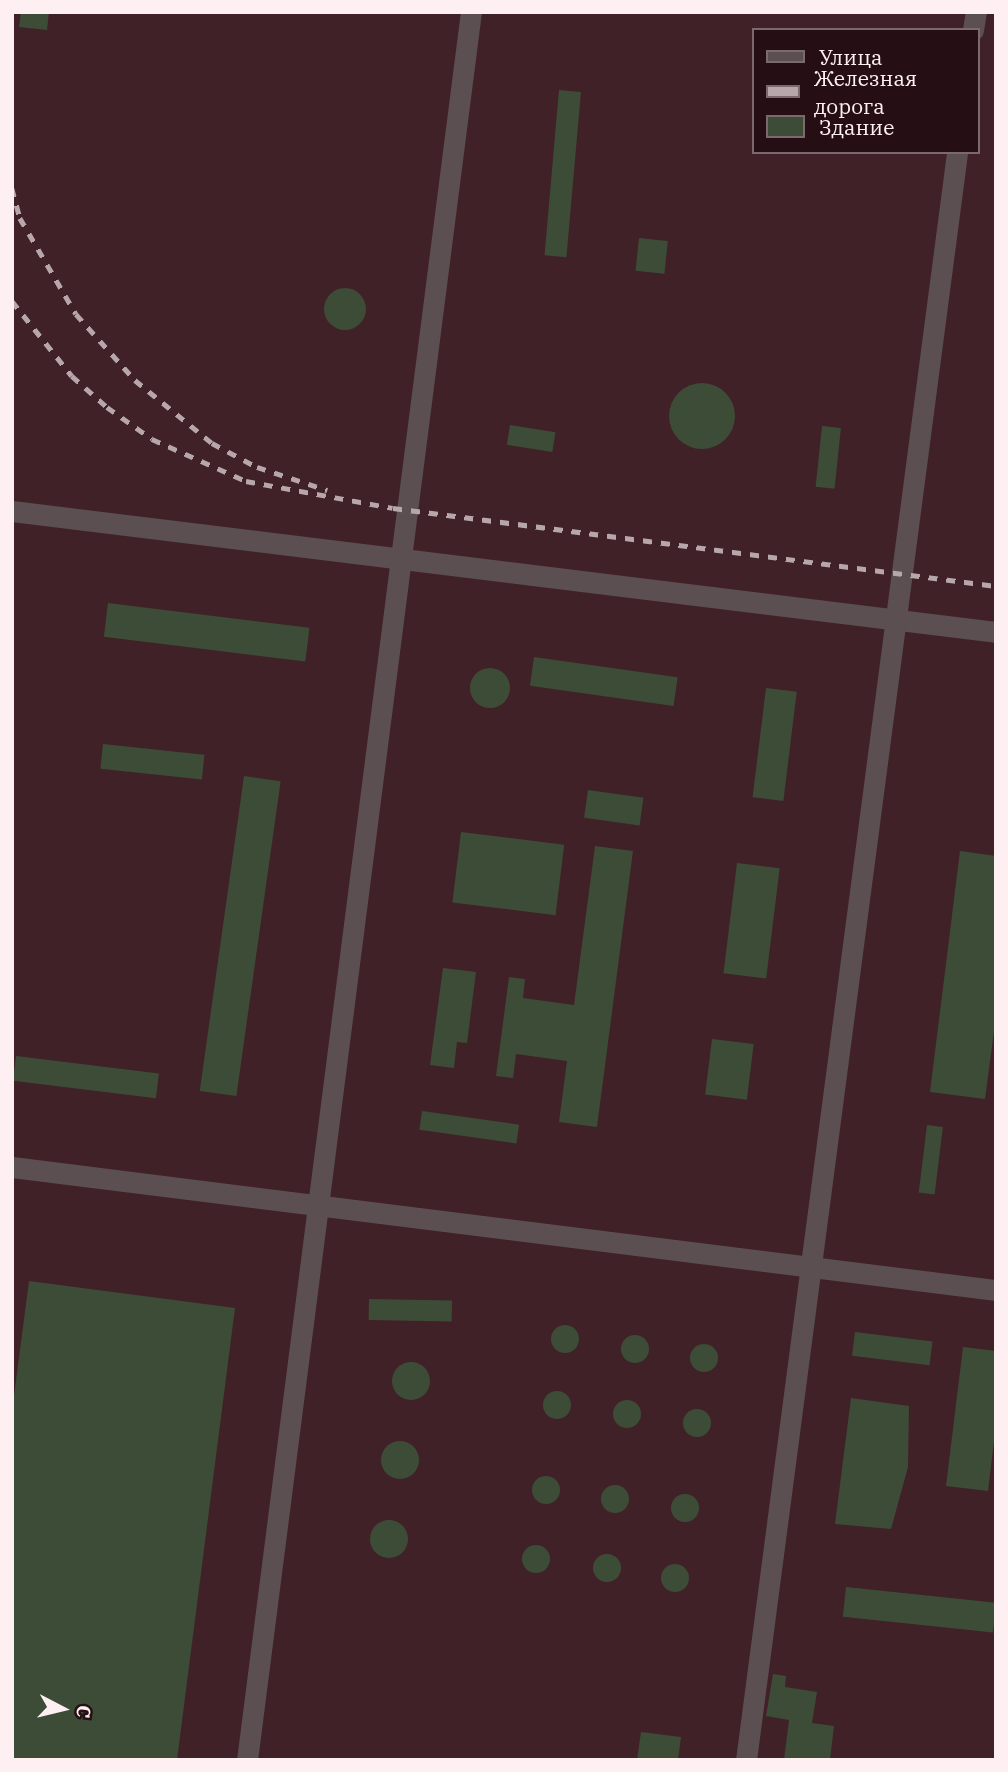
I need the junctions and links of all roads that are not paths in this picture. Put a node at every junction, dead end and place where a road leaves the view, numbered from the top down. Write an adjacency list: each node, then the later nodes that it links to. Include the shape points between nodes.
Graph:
1 (471, 12): 4 (lane)
2 (957, 154): 5 (lane)
3 (12, 511): 4 (lane)
4 (401, 559): 5 (lane); 8 (lane)
5 (895, 620): 6 (lane); 9 (lane)
6 (996, 632)
7 (12, 1167): 8 (lane)
8 (318, 1205): 9 (lane); 11 (lane)
9 (812, 1266): 10 (lane); 12 (lane)
10 (996, 1290)
11 (247, 1760)
12 (746, 1760)

